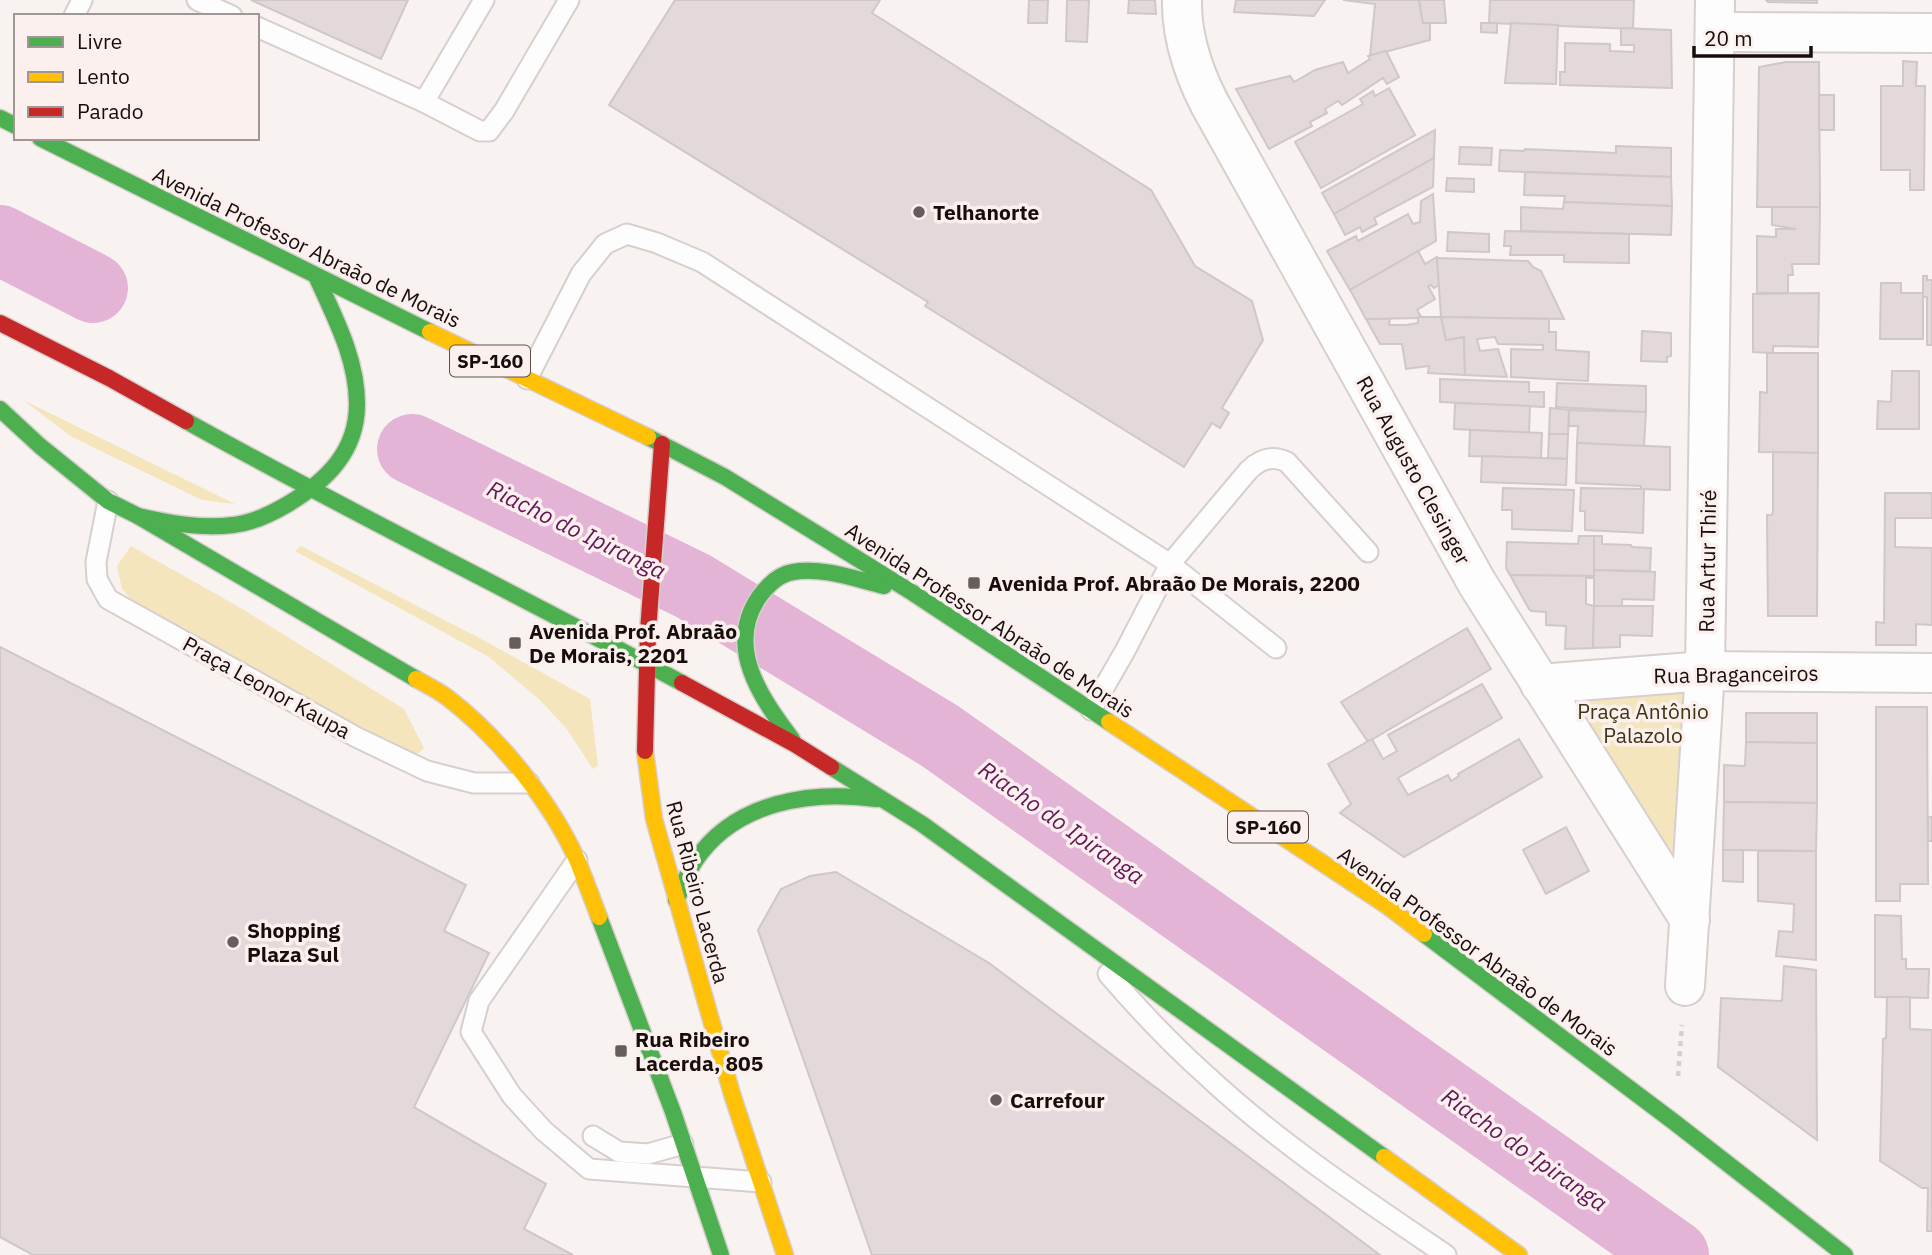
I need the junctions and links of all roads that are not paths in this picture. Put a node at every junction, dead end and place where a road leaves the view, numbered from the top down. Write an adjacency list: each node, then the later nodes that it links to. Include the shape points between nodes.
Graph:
1 (197, 0): 5 (lane)
2 (484, 0): 9 (lane)
3 (569, 0): 9 (lane, via 489,131 480,131)
4 (1182, 0): 26 (street, Rua Augusto Clesinger, via 1187,45 1207,100 1477,583)
5 (228, 14)
6 (1715, 16): 8 (street); 24 (street, Rua Artur Thiré)
7 (259, 28): 9 (lane)
8 (1932, 33)
9 (424, 102)
10 (44, 140): 11 (main road, Avenida Professor Abraão de Morais / SP-160)
11 (317, 278): 13 (main road, Avenida Professor Abraão de Morais / SP-160); 16 (main road, via 343,336 355,375 357,404 356,428 346,454)
12 (0, 323): 16 (main road)
13 (527, 379): 15 (main road, Avenida Professor Abraão de Morais / SP-160); 20 (lane, via 581,274 605,244 627,234 702,262)
14 (0, 409): 17 (main road)
15 (662, 444): 21 (main road, Avenida Professor Abraão de Morais / SP-160, via 725,477); 23 (main road, Rua Ribeiro Lacerda)
16 (312, 491): 18 (main road, via 270,515 236,525 190,527); 23 (main road)
17 (108, 501): 18 (main road); 29 (lane, Praça Leonor Kaupa, via 96,562 96,579 108,599 356,737 427,771 474,783)
18 (138, 516): 29 (main road, via 447,697 483,728)
19 (1368, 552): 20 (lane, via 1287,462 1268,458 1248,471)
20 (1170, 564): 22 (lane); 27 (lane)
21 (913, 593): 27 (main road, Avenida Professor Abraão de Morais / SP-160); 28 (main road, via 823,573 792,572 775,579 758,597 749,612 744,639 750,672)
22 (1276, 648)
23 (646, 665): 28 (main road); 32 (main road, Rua Ribeiro Lacerda, via 644,747 654,819)
24 (1705, 671): 25 (street, Rua Braganceiros); 26 (street, Rua Braganceiros); 33 (street, Rua Artur Thiré)
25 (1932, 673)
26 (1540, 684): 33 (street, Rua Augusto Clesinger)
27 (1091, 710): 44 (main road, Avenida Professor Abraão de Morais / SP-160, via 1386,905)
28 (796, 745): 30 (main road)
29 (530, 783): 31 (main road)
30 (884, 799): 32 (main road, via 832,795 755,811 717,836 696,860); 34 (main road)
31 (577, 860): 37 (main road); 38 (lane, via 479,1001 471,1032 512,1096 589,1169)
32 (676, 900): 39 (main road, Rua Ribeiro Lacerda)
33 (1690, 920): 35 (street, Rua Artur Thiré)
34 (1068, 929): 42 (lane, via 1208,1078 1281,1138); 43 (main road)
35 (1685, 986)
36 (593, 1136): 37 (lane, via 619,1152 648,1154)
37 (683, 1144): 38 (main road)
38 (694, 1179): 39 (lane); 40 (main road)
39 (761, 1182): 41 (main road, Rua Ribeiro Lacerda)
40 (722, 1255)
41 (785, 1255)
42 (1446, 1255)
43 (1519, 1255)
44 (1845, 1255)

